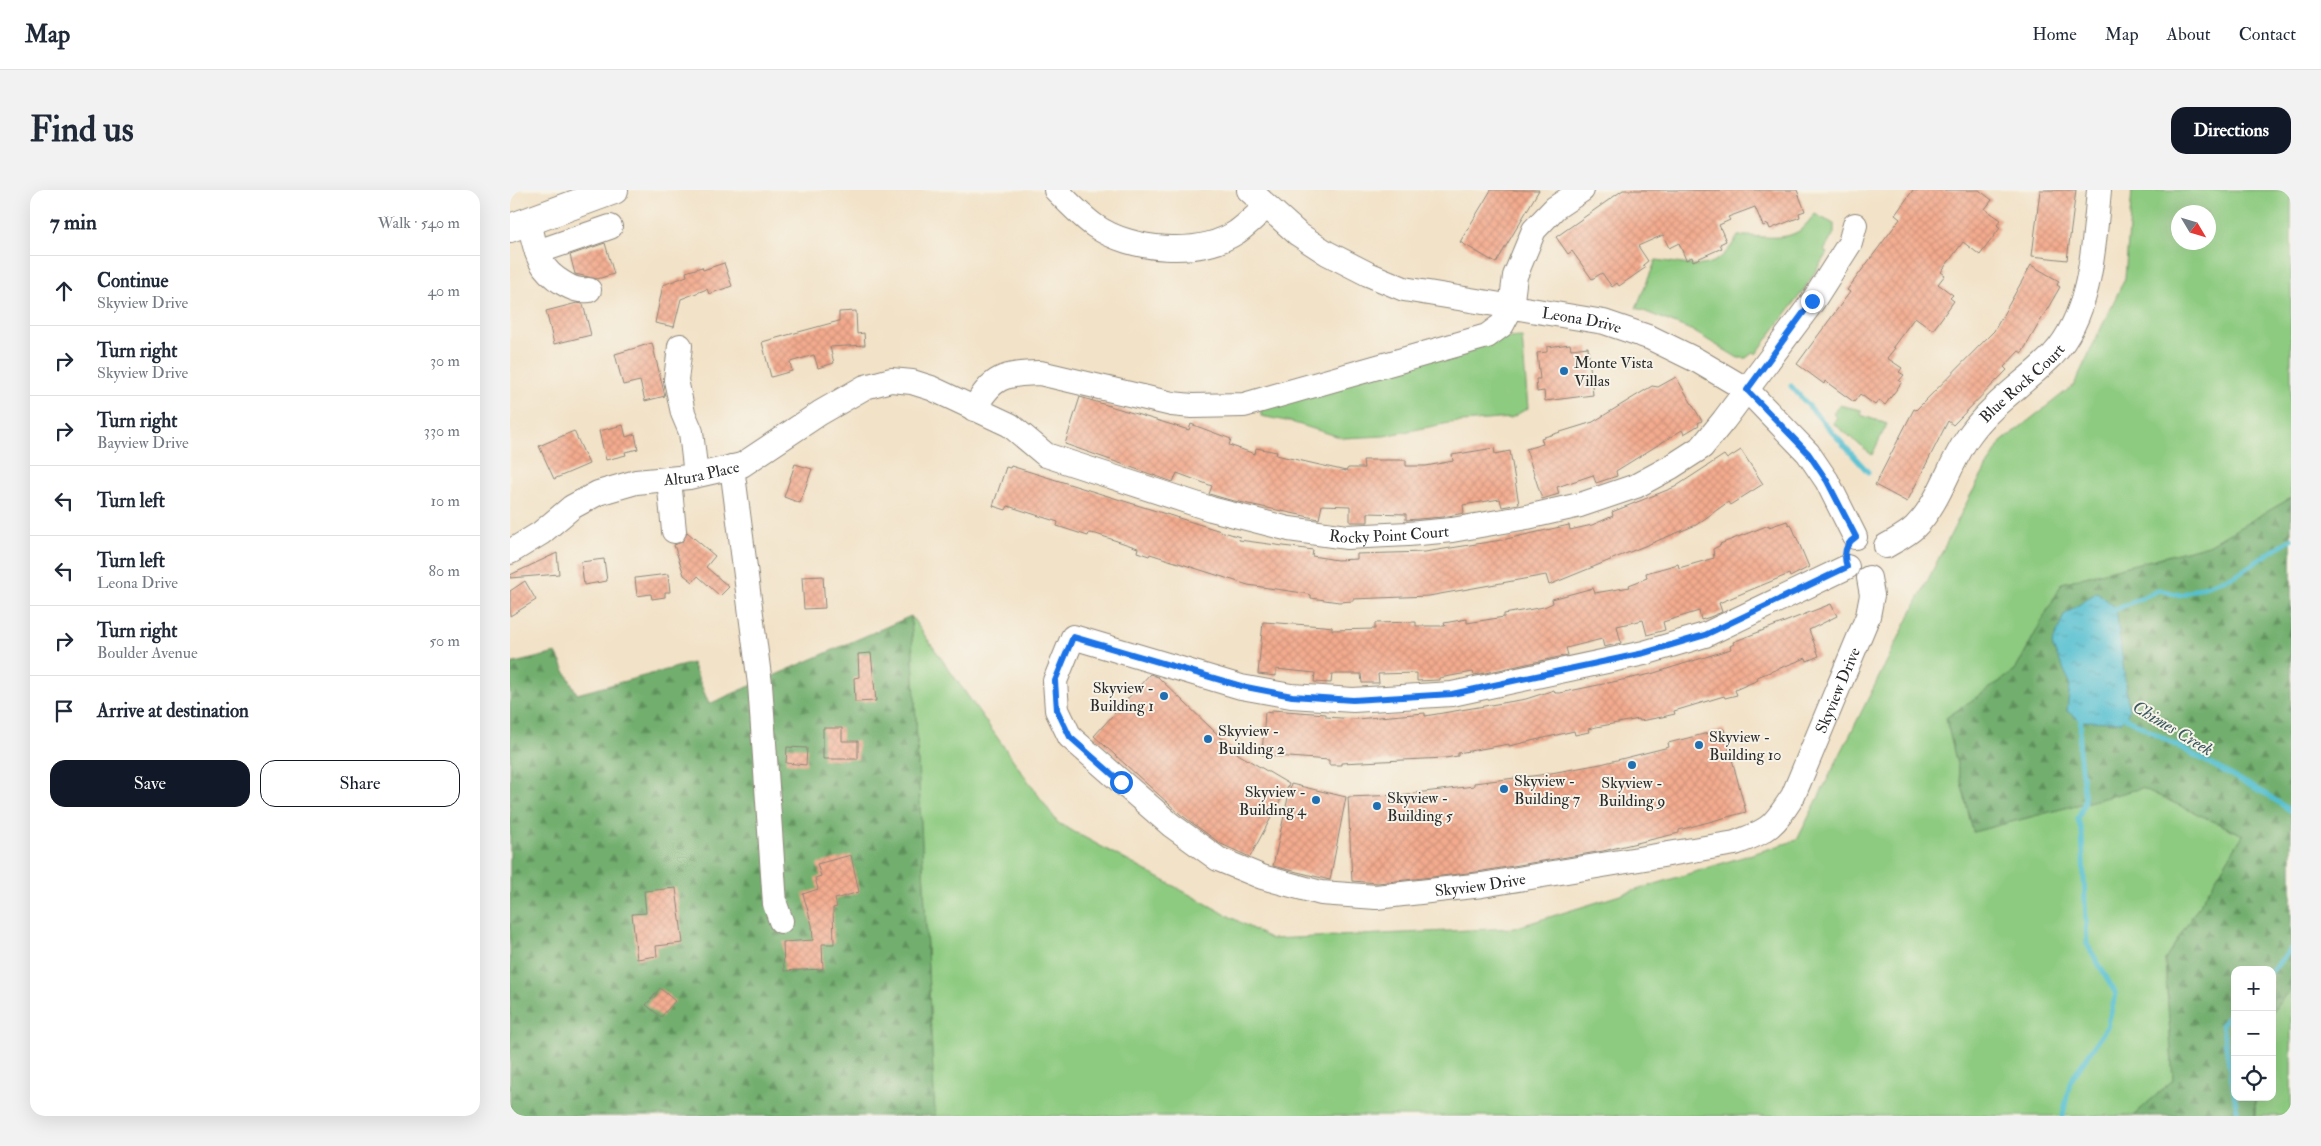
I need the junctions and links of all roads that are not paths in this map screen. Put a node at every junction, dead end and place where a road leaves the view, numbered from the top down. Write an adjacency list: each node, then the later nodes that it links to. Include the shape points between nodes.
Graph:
1 (614, 190): 7 (main road)
2 (1056, 190): 6 (street, via 1095,226 1120,240 1151,247 1180,249 1210,243 1236,233)
3 (1249, 190): 6 (street, Leona Drive)
4 (1582, 190): 12 (street, via 1556,208 1534,230 1515,276)
5 (2099, 190): 22 (street, Blue Rock Court, via 2092,262 2084,299 2071,327 2055,352 1985,416 1969,435 1926,514 1914,528)
6 (1266, 207): 12 (street, Leona Drive, via 1305,239 1368,274 1404,288)
7 (519, 224): 10 (street)
8 (1855, 225): 15 (street, Rocky Point Court, via 1850,243)
9 (610, 227): 10 (street)
10 (537, 252): 11 (street, via 546,272 554,278 578,291)
11 (589, 290)
12 (1511, 308): 15 (street, Leona Drive, via 1604,322 1651,338); 16 (street, via 1502,325 1487,336 1244,405 1172,404 1040,373 996,380 984,391)
13 (680, 346): 18 (street, via 676,380 691,432)
14 (890, 380): 16 (street, Rocky Point Court, via 925,386); 17 (street, Altura Place, via 865,387 742,465)
15 (1747, 390): 16 (street, Rocky Point Court, via 1702,447 1636,486 1580,505 1452,530 1347,536 1288,529 1211,509 1046,455 1010,425); 21 (street, Leona Drive, via 1808,453 1827,481)
16 (974, 409)
17 (732, 467): 18 (street, Altura Place); 26 (street, via 760,684 775,904)
18 (696, 475): 19 (street, Altura Place)
19 (669, 478): 20 (street); 23 (street, Altura Place, via 598,492)
20 (674, 531)
21 (1856, 537): 22 (street, via 1870,534 1880,538); 24 (street, via 1846,548)
22 (1886, 546): 25 (street, via 1889,555 1886,569)
23 (510, 552)
24 (1847, 567): 25 (street, via 1854,575); 25 (street, Skyview Drive, via 1705,635 1635,655 1452,694 1353,700 1292,696 1224,682 1073,637 1055,681 1057,710 1070,737 1171,826 1218,859 1262,877 1321,893 1376,897 1482,885 1650,858 1736,843 1765,832 1779,818 1793,796 1868,616 1872,595)
25 (1869, 578)
26 (781, 921)

